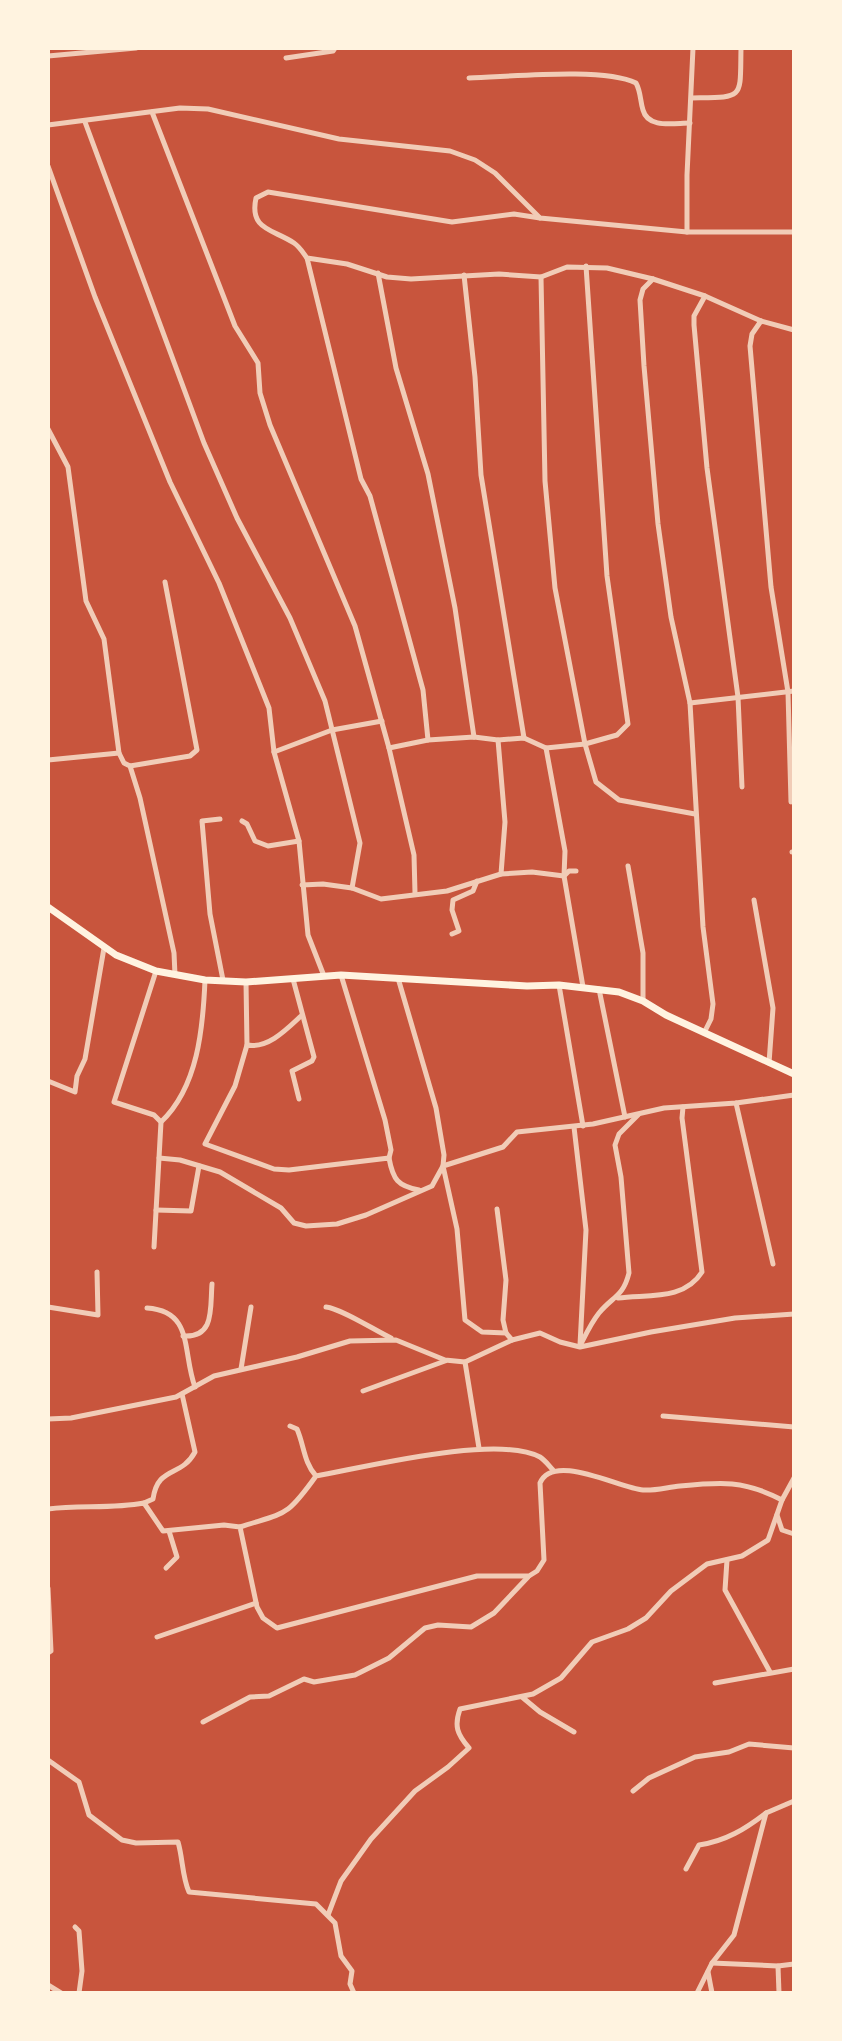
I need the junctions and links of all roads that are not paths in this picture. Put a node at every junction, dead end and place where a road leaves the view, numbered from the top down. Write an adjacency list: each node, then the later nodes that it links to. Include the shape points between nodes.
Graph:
1 (136, 48): 5 (street)
2 (335, 48): 6 (street)
3 (693, 48): 8 (street)
4 (741, 48): 8 (street, via 737,94)
5 (48, 56)
6 (286, 58)
7 (469, 78): 11 (street, via 619,77 636,83 648,120)
8 (692, 98): 11 (street)
9 (152, 112): 10 (street); 14 (street, via 208,109 339,139 450,151 495,173); 31 (street, via 235,326 258,363 270,425 355,626)
10 (85, 122): 12 (street); 32 (street, via 204,443 290,618)
11 (690, 123): 15 (street)
12 (48, 125)
13 (48, 166): 40 (street, via 170,482 219,583 269,708)
14 (540, 218): 15 (street); 17 (street, via 514,214 452,222 261,193 255,218 297,245)
15 (687, 232): 16 (street)
16 (794, 232)
17 (307, 258): 19 (street); 35 (street, via 361,479 423,690)
18 (586, 266): 21 (street); 22 (street); 37 (street, via 607,576 628,724 617,735)
19 (378, 273): 20 (street, via 411,279); 33 (street, via 396,368 428,474)
20 (464, 275): 21 (street); 34 (street, via 481,475)
21 (541, 277): 37 (street, via 545,481 552,557)
22 (653, 279): 23 (street); 30 (street, via 640,300 644,366 658,524)
23 (705, 296): 24 (street); 29 (street, via 694,325)
24 (761, 321): 25 (street); 28 (street, via 752,334 751,360 771,587)
25 (794, 330)
26 (48, 429): 41 (street, via 68,467 86,601 104,639)
27 (165, 582): 43 (street, via 197,750 190,756)
28 (791, 691): 29 (street); 45 (street)
29 (738, 697): 30 (street); 44 (street)
30 (690, 703): 46 (street)
31 (382, 721): 32 (street); 38 (street)
32 (332, 730): 40 (street); 56 (street, via 360,843)
33 (474, 737): 35 (street); 36 (street)
34 (524, 738): 36 (street); 39 (street)
35 (428, 740): 38 (street)
36 (498, 740): 52 (street, via 505,822)
37 (585, 744): 39 (street); 46 (street, via 596,782 619,800)
38 (389, 748): 57 (street, via 414,855)
39 (546, 748): 53 (street, via 565,851)
40 (274, 752): 49 (street)
41 (119, 753): 42 (street); 43 (street)
42 (48, 760)
43 (130, 766): 64 (street)
44 (742, 787)
45 (791, 802)
46 (695, 814): 76 (street, via 713,1004)
47 (220, 819): 69 (street, via 202,821 210,914)
48 (242, 821): 49 (street, via 255,841 268,846)
49 (299, 841): 55 (street)
50 (628, 866): 74 (street, via 643,953)
51 (576, 871): 53 (street)
52 (501, 874): 53 (street); 54 (street)
53 (564, 876): 72 (street)
54 (477, 881): 57 (street, via 447,891); 60 (street, via 473,891 453,900 459,931)
55 (302, 885): 56 (street); 65 (street, via 308,935)
56 (352, 888): 57 (street, via 381,899)
57 (415, 893)
58 (754, 900): 78 (street, via 773,1008)
59 (48, 907): 61 (main road)
60 (452, 934)
61 (104, 948): 62 (main road); 80 (street, via 75,1092)
62 (156, 971): 64 (main road); 87 (street, via 114,1102)
63 (341, 975): 65 (main road); 66 (main road); 91 (street, via 385,1120)
64 (175, 976): 68 (main road)
65 (324, 977): 67 (main road)
66 (398, 978): 71 (main road); 93 (street, via 436,1108)
67 (293, 979): 70 (main road); 75 (street)
68 (205, 980): 69 (main road); 87 (street, via 200,1043 175,1109)
69 (223, 981): 70 (main road)
70 (246, 982): 77 (street)
71 (559, 985): 72 (main road); 88 (street)
72 (583, 987): 73 (main road)
73 (599, 988): 74 (main road); 86 (street)
74 (643, 1001): 76 (main road)
75 (301, 1016): 77 (street, via 281,1034); 82 (street, via 314,1057 292,1071)
76 (704, 1033): 78 (main road)
77 (247, 1045): 91 (street, via 235,1086 205,1144 274,1169)
78 (769, 1063): 79 (main road)
79 (794, 1074)
80 (48, 1081)
81 (794, 1095): 83 (street)
82 (299, 1099)
83 (736, 1103): 84 (street); 98 (street)
84 (683, 1107): 85 (street); 101 (street, via 702,1272 681,1290)
85 (639, 1114): 86 (street); 101 (street, via 615,1145 629,1273)
86 (625, 1117): 88 (street)
87 (161, 1122): 90 (street)
88 (583, 1126): 89 (street)
89 (574, 1127): 93 (street, via 517,1132 503,1147); 111 (street, via 586,1230)
90 (159, 1158): 92 (street); 96 (street)
91 (389, 1158): 94 (street, via 397,1183)
92 (199, 1166): 94 (street, via 220,1172 306,1226 366,1215); 96 (street, via 191,1211)
93 (443, 1166): 94 (street, via 436,1182); 107 (street, via 457,1229 465,1320 482,1332)
94 (421, 1190)
95 (497, 1209): 107 (street)
96 (156, 1210): 97 (street)
97 (154, 1247)
98 (773, 1264)
99 (97, 1272): 102 (street, via 98,1315)
100 (212, 1284): 108 (street, via 204,1332)
101 (618, 1298): 111 (street, via 601,1310)
102 (48, 1307)
103 (251, 1307): 114 (street)
104 (326, 1307): 109 (street)
105 (147, 1308): 108 (street, via 175,1316)
106 (794, 1314): 111 (street, via 735,1318)
107 (506, 1333): 110 (street)
108 (183, 1336): 115 (street)
109 (396, 1340): 112 (street); 114 (street, via 350,1341)
110 (512, 1340): 111 (street, via 540,1333); 113 (street)
111 (580, 1347)
112 (446, 1360): 113 (street); 116 (street)
113 (465, 1362): 122 (street)
114 (241, 1369): 115 (street)
115 (195, 1387): 117 (street)
116 (363, 1391)
117 (182, 1394): 119 (street); 127 (street, via 195,1452 191,1461 155,1484 153,1499)
118 (663, 1416): 121 (street)
119 (48, 1419)
120 (290, 1426): 124 (street, via 297,1429 308,1467)
121 (794, 1427)
122 (479, 1448): 123 (street, via 528,1453 543,1458); 124 (street)
123 (553, 1470): 126 (street, via 593,1474 644,1490 716,1482 756,1487); 135 (street, via 540,1483 544,1560)
124 (316, 1476): 130 (street, via 294,1507)
125 (794, 1478): 126 (street)
126 (782, 1500): 129 (street)
127 (144, 1503): 128 (street); 131 (street, via 163,1531)
128 (48, 1509)
129 (777, 1514): 132 (street, via 782,1530); 133 (street, via 768,1540)
130 (240, 1527): 131 (street); 137 (street)
131 (169, 1531): 134 (street, via 177,1557)
132 (794, 1534)
133 (727, 1560): 141 (street, via 725,1590); 143 (street, via 707,1564 646,1618 592,1642 561,1678)
134 (166, 1568)
135 (529, 1576): 137 (street, via 477,1576 277,1628 263,1618); 144 (street, via 494,1613 471,1627 425,1628 389,1658 355,1675 304,1679 269,1696 250,1697)
136 (48, 1588): 139 (street)
137 (256, 1603): 138 (street)
138 (157, 1637)
139 (48, 1653)
140 (794, 1669): 141 (street)
141 (770, 1672): 142 (street)
142 (715, 1683)
143 (521, 1696): 145 (street); 154 (street, via 460,1709 455,1723 469,1748 415,1791 371,1839 341,1881)
144 (203, 1722)
145 (574, 1732)
146 (794, 1748): 148 (street, via 749,1744 695,1757)
147 (48, 1760): 154 (street, via 79,1782 89,1815 122,1840 178,1842 189,1892 316,1904)
148 (633, 1791)
149 (794, 1801): 150 (street)
150 (782, 1806): 151 (street); 152 (street)
151 (794, 1809)
152 (766, 1813): 153 (street, via 742,1832 699,1845); 156 (street, via 734,1935)
153 (686, 1869)
154 (328, 1915): 163 (street, via 335,1923 341,1956 352,1971)
155 (75, 1927): 162 (street, via 82,1955)
156 (712, 1963): 158 (street); 159 (street)
157 (794, 1964): 158 (street)
158 (778, 1966): 166 (street)
159 (708, 1971): 164 (street); 165 (street)
160 (48, 1985): 161 (street)
161 (61, 1993)
162 (79, 1993)
163 (354, 1993)
164 (697, 1993)
165 (712, 1993)
166 (779, 1993)

